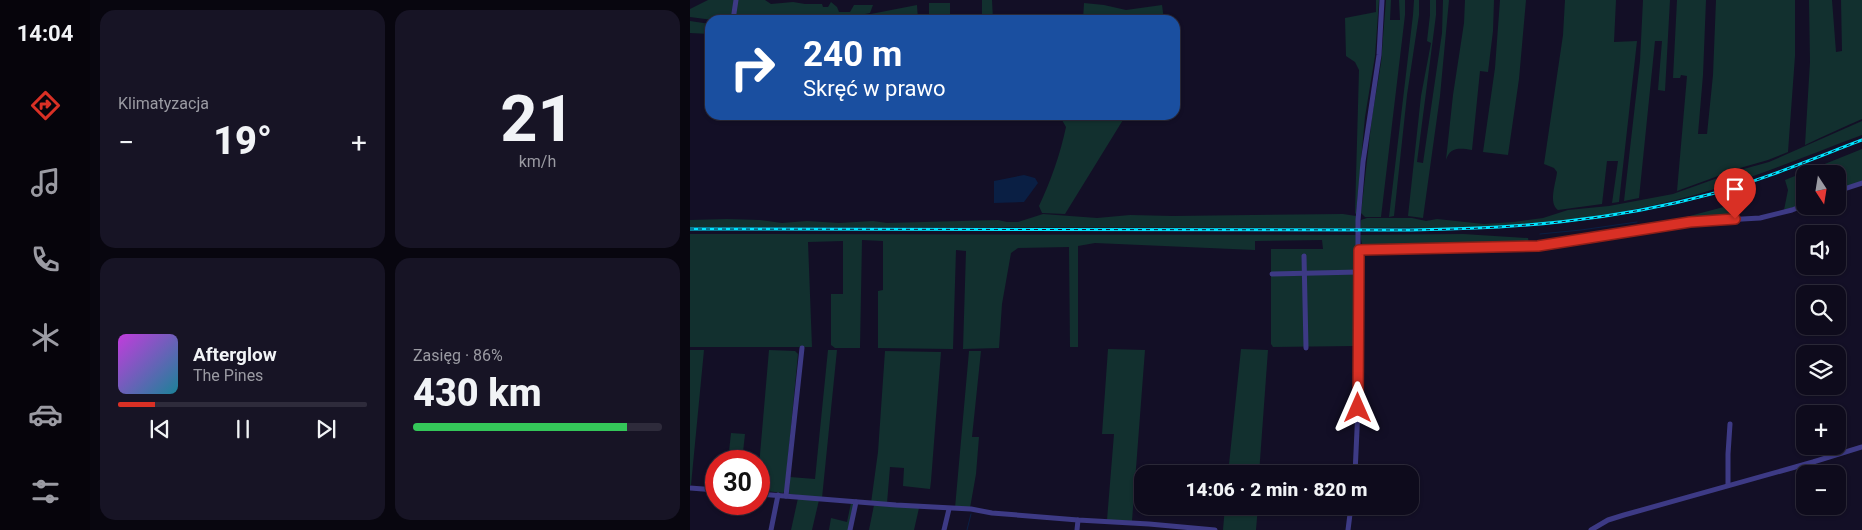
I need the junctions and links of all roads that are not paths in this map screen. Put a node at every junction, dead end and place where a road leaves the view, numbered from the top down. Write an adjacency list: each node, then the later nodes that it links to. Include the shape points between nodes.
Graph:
1 (736, 0): 3 (street)
2 (1382, 0): 7 (street, via 1379,55 1363,162)
3 (734, 15)
4 (1862, 183): 5 (street)
5 (1846, 188)
6 (1796, 208): 7 (street, via 1760,218 1690,222 1538,246)
7 (1359, 250): 9 (street)
8 (1304, 256): 10 (street)
9 (1358, 272): 10 (street); 16 (street)
10 (1304, 273): 11 (street); 13 (street)
11 (1272, 274)
12 (802, 348): 22 (street)
13 (1306, 348)
14 (1730, 424): 17 (street)
15 (1862, 447): 17 (street)
16 (1355, 465)
17 (1728, 485): 27 (street, via 1608,520)
18 (690, 488): 19 (street)
19 (705, 489)
20 (770, 495): 21 (street)
21 (778, 495): 22 (street); 28 (street)
22 (786, 496): 23 (street)
23 (856, 502): 24 (street); 29 (street)
24 (949, 509): 26 (street); 30 (street)
25 (1350, 515): 33 (street)
26 (1078, 520): 31 (street); 32 (street)
27 (1592, 529)
28 (771, 530)
29 (850, 530)
30 (944, 530)
31 (1076, 530)
32 (1215, 530)
33 (1348, 530)

